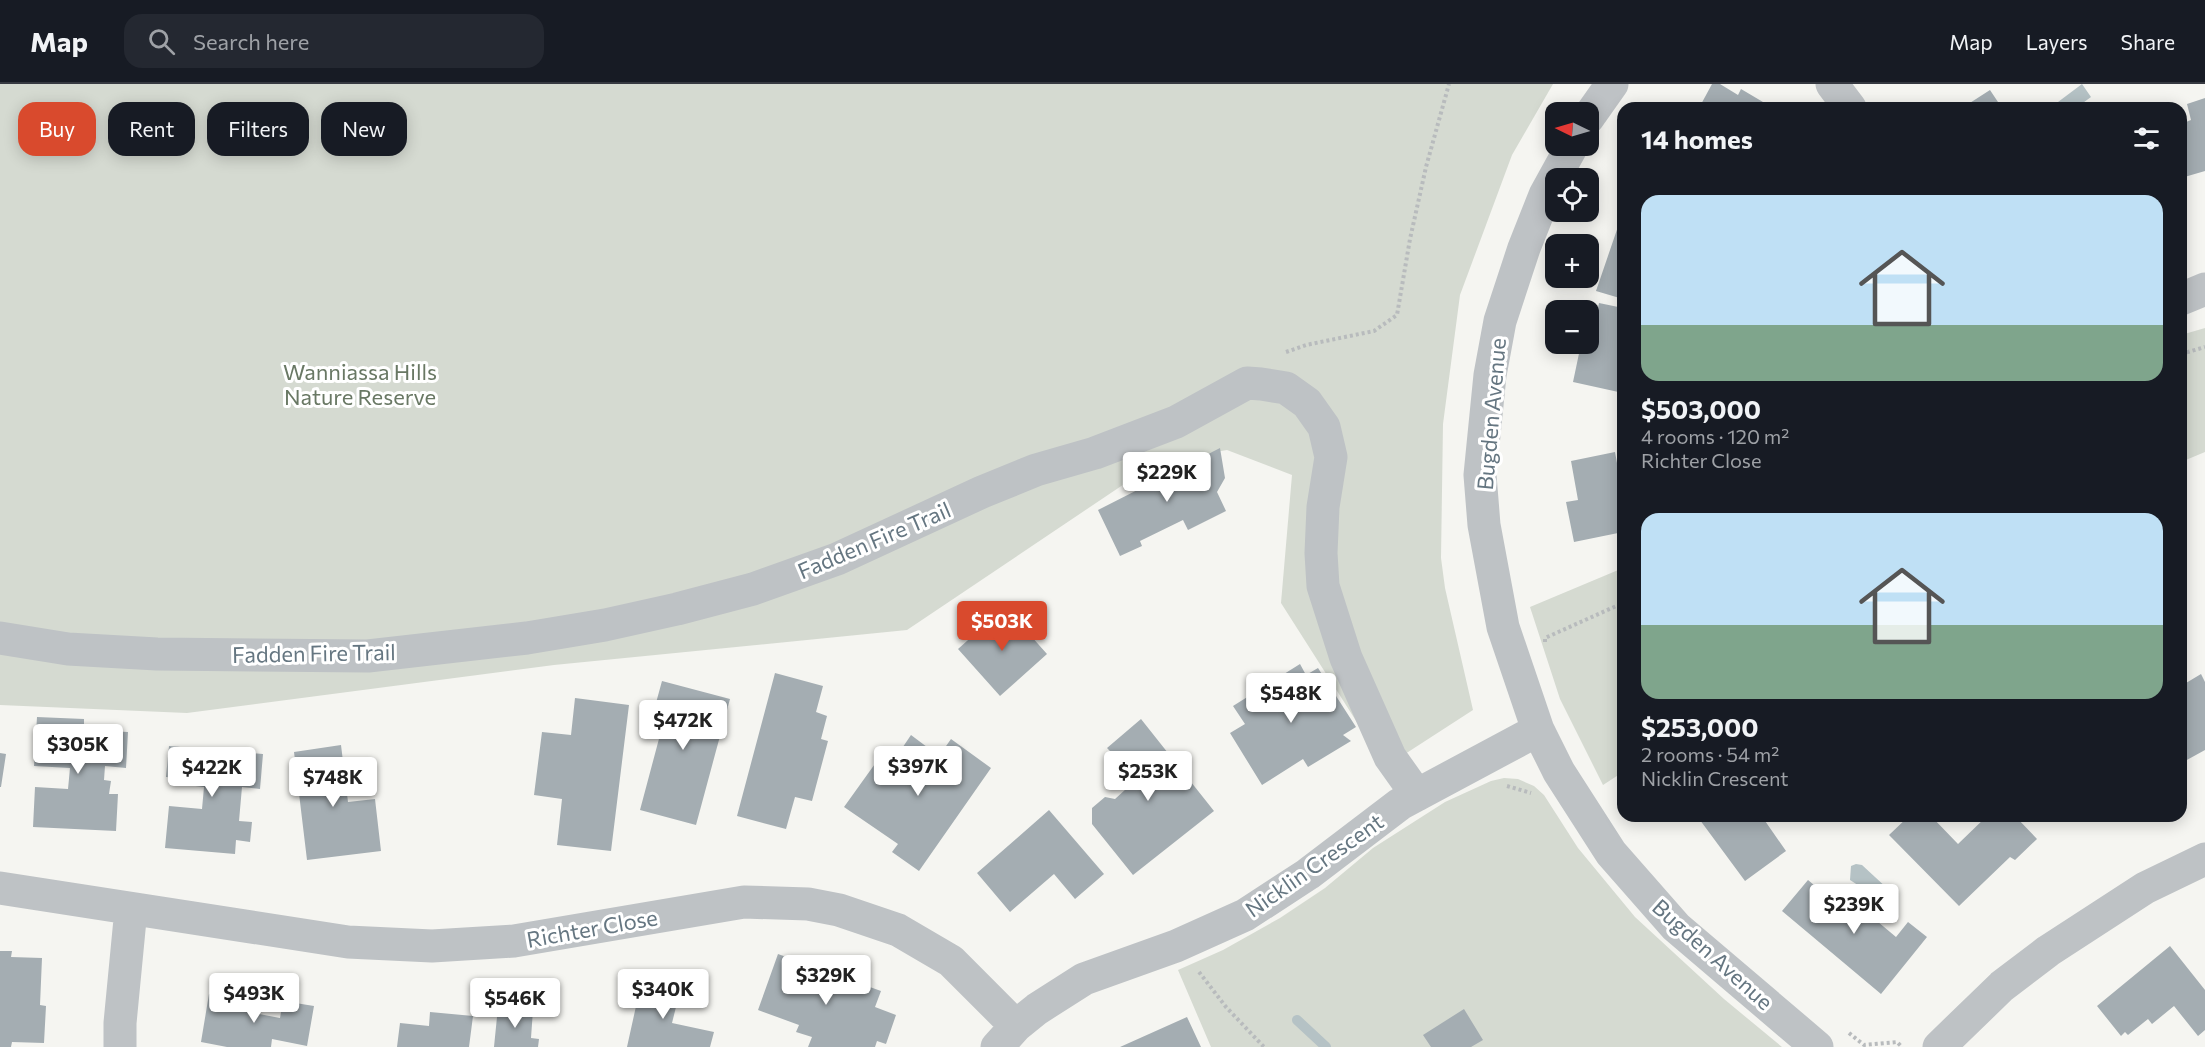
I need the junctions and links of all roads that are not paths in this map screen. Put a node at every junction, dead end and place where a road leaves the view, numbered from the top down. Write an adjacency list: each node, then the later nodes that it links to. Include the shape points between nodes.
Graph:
1 (1612, 84): 3 (street)
2 (1832, 84): 4 (street)
3 (1599, 102)
4 (1846, 102)
5 (1566, 156): 9 (street, Bugden Avenue, via 1545,195 1500,321 1480,475 1484,525 1503,627)
6 (2205, 289): 7 (street)
7 (2187, 296)
8 (0, 638): 10 (street, Fadden Fire Trail, via 68,649 157,654 368,656 605,625 753,589 837,559 982,492 1176,422 1247,383 1261,384 1286,388 1307,403 1324,427 1331,457 1323,507 1323,585 1346,658 1390,757)
9 (1538, 730): 10 (street, Nicklin Crescent); 16 (street, Bugden Avenue, via 1559,772 1618,861 1676,927)
10 (1417, 795): 14 (street, Nicklin Crescent, via 1245,915 1176,946 1084,979 1037,1009)
11 (2205, 859): 17 (street, via 2145,888 2048,951 2002,986)
12 (0, 888): 13 (street, Richter Close)
13 (130, 909): 14 (street, Richter Close, via 348,942 432,946 514,940 744,902 808,904 898,930 951,961); 15 (street)
14 (1006, 1036)
15 (120, 1047)
16 (1818, 1047)
17 (1939, 1047)

